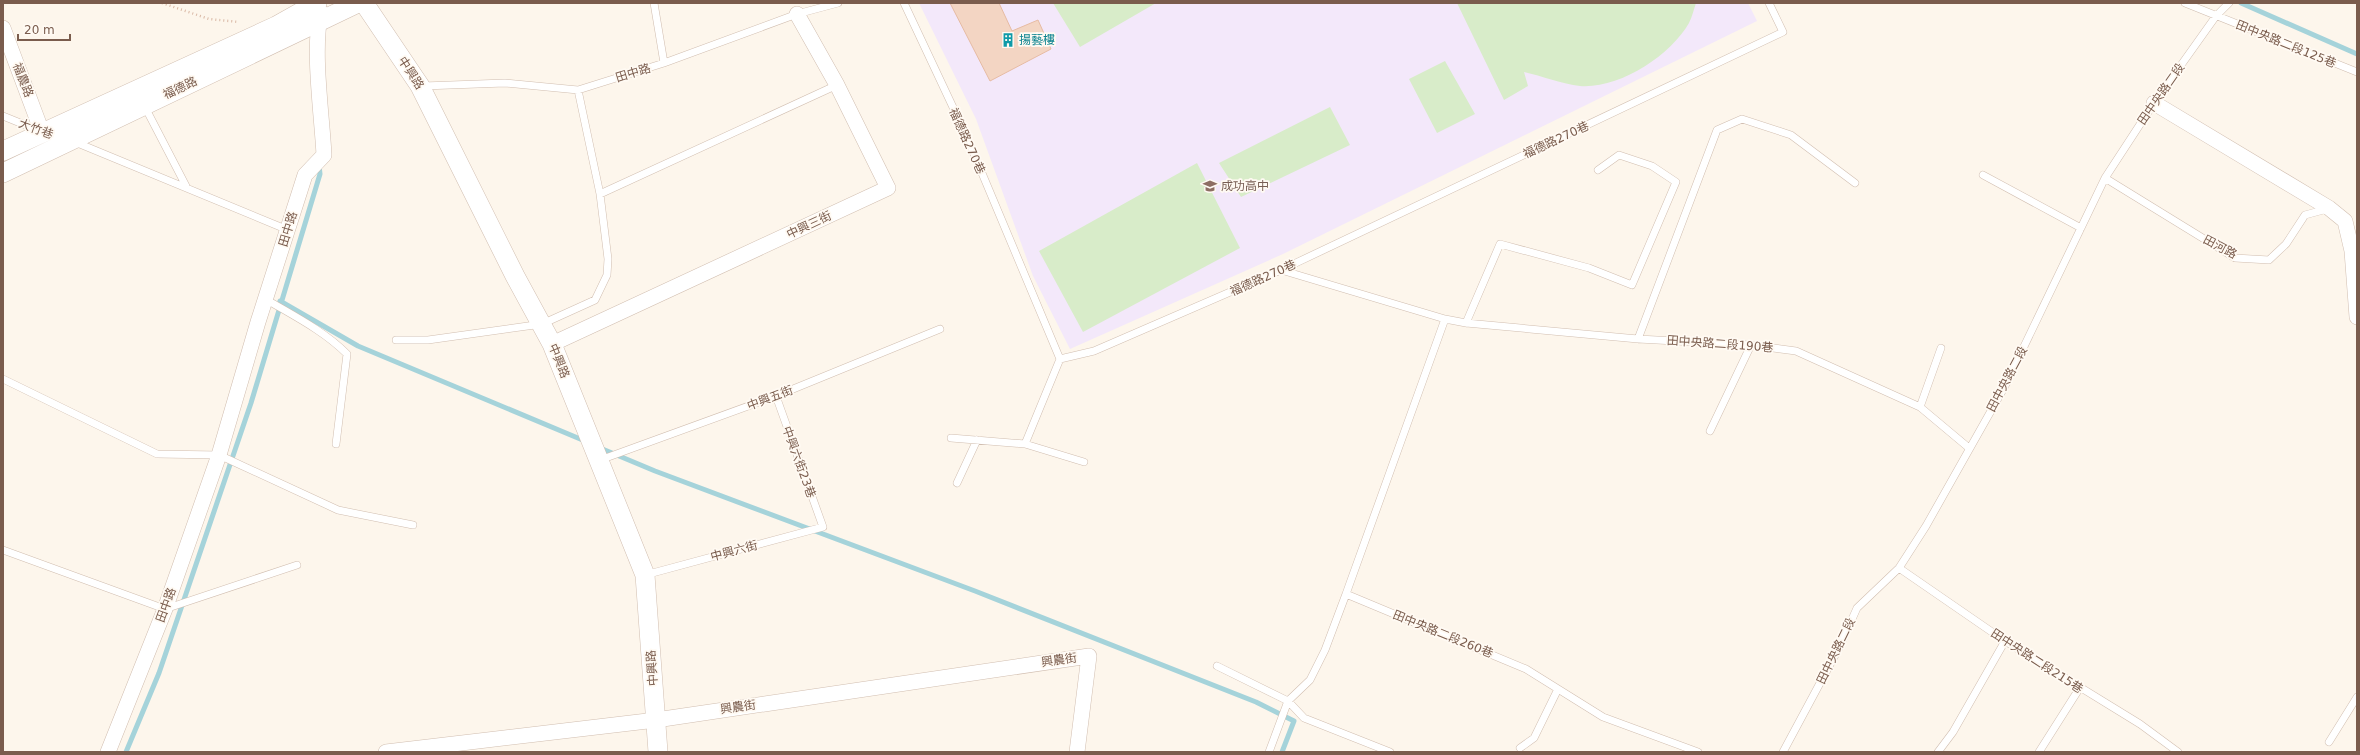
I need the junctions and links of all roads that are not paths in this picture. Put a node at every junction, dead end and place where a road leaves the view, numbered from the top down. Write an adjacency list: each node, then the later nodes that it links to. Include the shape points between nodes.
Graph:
1 (317, 3): 23 (street, 福德路, via 276,26)
2 (323, 3): 13 (street, 田中路)
3 (358, 3): 13 (street, 福德路)
4 (364, 3): 18 (street, 中興路)
5 (654, 3): 15 (lane)
6 (838, 3): 11 (lane, 田中路)
7 (904, 3): 48 (lane, 福德路270巷, via 966,135)
8 (1769, 3): 36 (lane, 福德路270巷, via 1783,32)
9 (2185, 3): 12 (lane, 田中央路二段125巷)
10 (2227, 4): 12 (lane, 田中央路二段)
11 (798, 14): 15 (lane, 田中路); 17 (street, 中興三街)
12 (2216, 16): 16 (lane, 田中央路二段125巷); 20 (lane, 田中央路二段)
13 (319, 22): 21 (street, 福德路); 35 (street, 田中路, via 324,155 305,175)
14 (3, 28): 23 (street, 福農路)
15 (664, 63): 19 (lane, 田中路)
16 (2357, 72)
17 (837, 85): 32 (lane); 45 (street, 中興三街, via 888,188)
18 (420, 86): 19 (lane, 田中路, via 504,83); 41 (street, 中興路, via 515,276)
19 (578, 90): 32 (lane)
20 (2154, 103): 29 (lane, 田中央路二段); 33 (street)
21 (144, 105): 24 (street, 福德路); 31 (lane)
22 (3, 116): 23 (lane, 大竹巷)
23 (42, 132): 24 (lane, 大竹巷); 25 (street, 福德路)
24 (70, 140): 27 (street, 福德路); 31 (lane, 大竹巷)
25 (3, 151)
26 (1598, 170): 40 (lane, via 1618,155 1652,166 1676,182 1632,285 1590,268 1500,244)
27 (3, 173)
28 (1983, 175): 34 (lane)
29 (2105, 178): 33 (lane, 田河路, via 2235,258 2269,260 2286,244 2305,214); 34 (lane, 田中央路二段)
30 (1855, 183): 43 (lane, via 1791,135 1742,119 1717,130)
31 (186, 186): 35 (lane, 大竹巷)
32 (600, 194): 41 (lane, via 608,259 603,285 595,300)
33 (2329, 208): 38 (street, via 2345,221 2352,251)
34 (2081, 228): 57 (lane, 田中央路二段, via 2005,386)
35 (288, 230): 37 (street, 田中路)
36 (1281, 270): 39 (lane, 田中央路二段190巷); 48 (lane, 福德路270巷, via 1094,351)
37 (266, 300): 55 (lane, via 308,324 347,354); 58 (street, 田中路)
38 (2357, 317)
39 (1445, 319): 40 (lane, 田中央路二段190巷); 68 (lane)
40 (1466, 323): 43 (lane, 田中央路二段190巷)
41 (542, 324): 44 (lane, via 428,340); 45 (street, 中興路)
42 (940, 330): 50 (lane, 中興五街)
43 (1638, 339): 46 (lane, 田中央路二段190巷)
44 (396, 340)
45 (552, 344): 59 (street, 中興路)
46 (1751, 345): 51 (lane, 田中央路二段190巷, via 1796,351); 52 (lane)
47 (1941, 348): 51 (lane)
48 (1060, 359): 56 (lane)
49 (3, 379): 58 (lane, via 157,454)
50 (776, 396): 59 (lane, 中興五街); 63 (lane, 中興六街23巷)
51 (1920, 407): 57 (lane, 田中央路二段190巷)
52 (1710, 431)
53 (951, 438): 54 (lane)
54 (977, 440): 56 (lane); 61 (lane)
55 (336, 444)
56 (1025, 444): 60 (lane)
57 (1969, 448): 66 (lane, 田中央路二段, via 1926,526)
58 (219, 455): 62 (lane, via 338,510); 69 (street, 田中路)
59 (598, 460): 67 (street, 中興路)
60 (1084, 462)
61 (957, 483)
62 (413, 525)
63 (823, 527): 67 (lane, 中興六街)
64 (3, 550): 69 (lane)
65 (297, 565): 69 (lane)
66 (1899, 568): 70 (lane, 田中央路二段215巷); 86 (lane, 田中央路二段, via 1857,608 1842,644)
67 (645, 575): 76 (street, 中興路)
68 (1346, 594): 72 (lane, 田中央路二段260巷, via 1526,669); 75 (lane, via 1326,650 1310,680)
69 (165, 609): 79 (street, 田中路)
70 (2005, 641): 73 (lane, 田中央路二段215巷); 87 (lane, via 1953,732)
71 (1217, 666): 75 (lane)
72 (1558, 689): 78 (lane, via 1534,738); 85 (lane, 田中央路二段260巷, via 1603,717)
73 (2079, 689): 88 (lane); 89 (lane, 田中央路二段215巷, via 2140,724)
74 (2357, 697): 77 (lane)
75 (1288, 701): 83 (lane); 84 (lane, via 1304,718)
76 (656, 720): 80 (street, 興農街); 81 (street, 中興路); 82 (street, 興農街, via 1089,656)
77 (2329, 742)
78 (1520, 748)
79 (108, 752)
80 (386, 752)
81 (658, 752)
82 (1077, 752)
83 (1269, 752)
84 (1390, 752)
85 (1698, 752)
86 (1783, 752)
87 (1938, 752)
88 (2039, 752)
89 (2178, 752)

